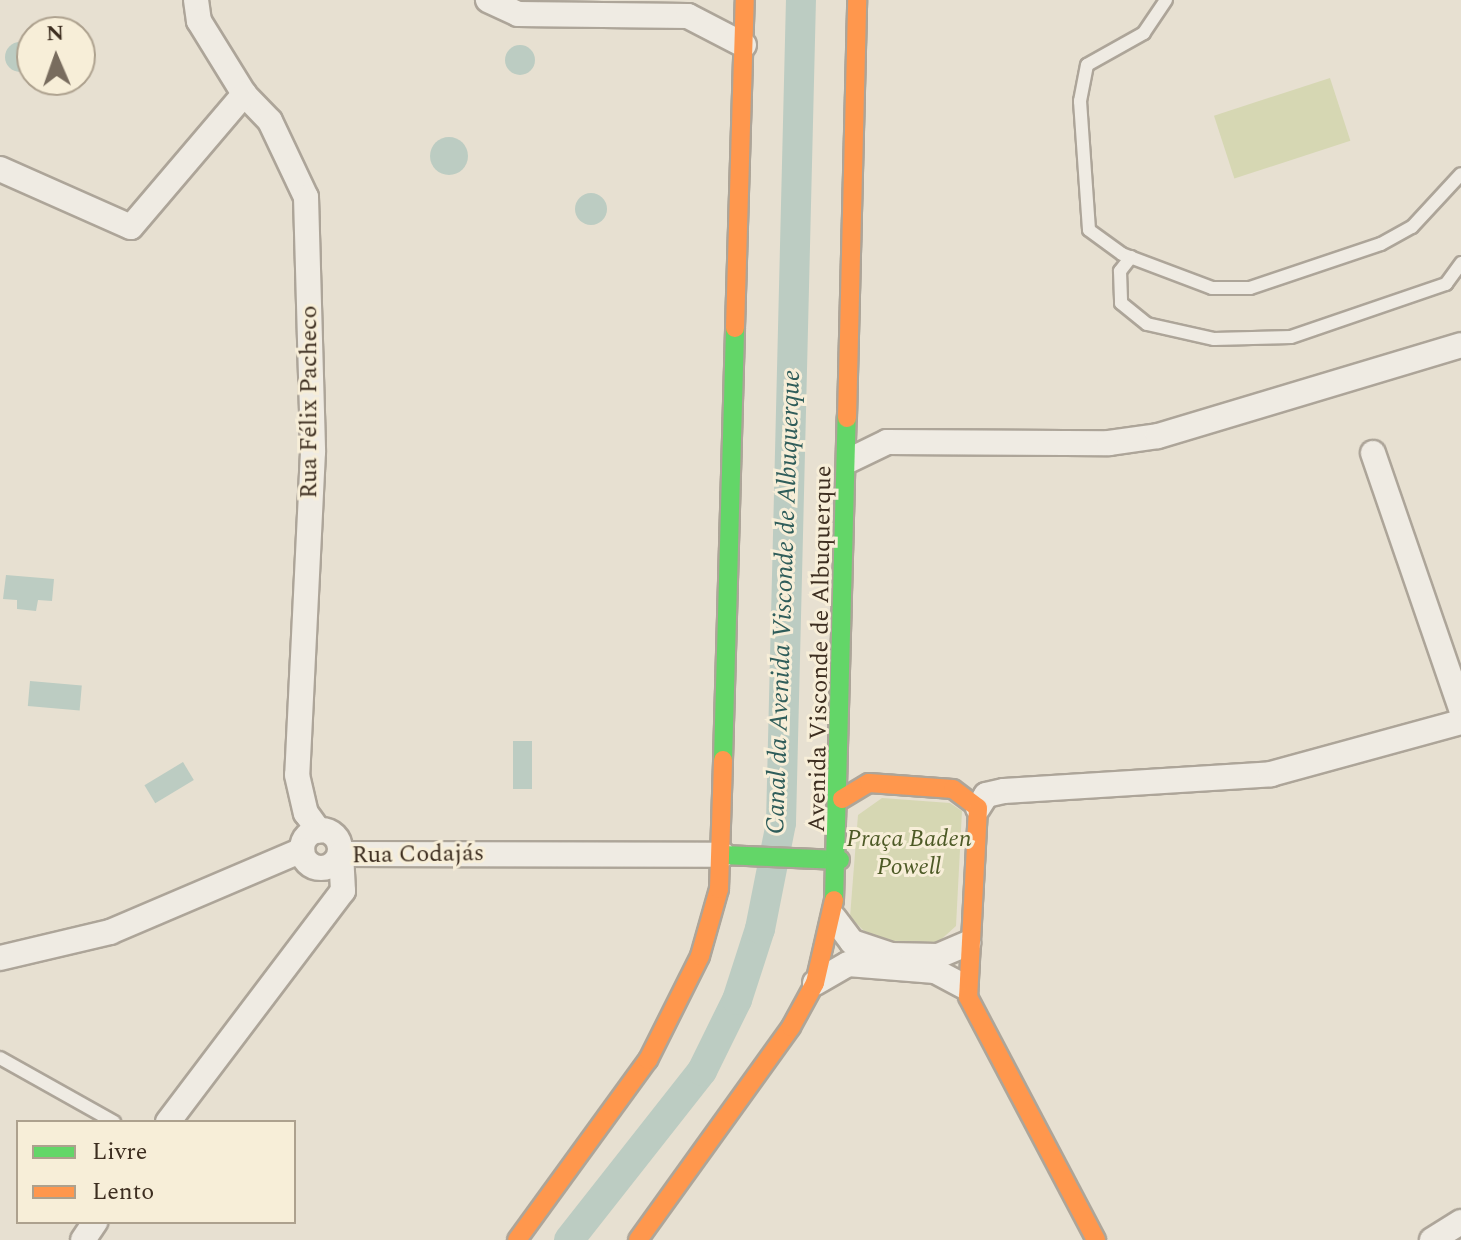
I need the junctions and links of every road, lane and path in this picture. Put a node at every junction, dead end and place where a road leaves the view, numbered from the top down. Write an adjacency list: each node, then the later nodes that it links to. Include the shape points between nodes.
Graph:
1 (196, 0): 7 (street, Rua Félix Pacheco, via 199,21)
2 (488, 0): 6 (street, via 518,14 688,16)
3 (745, 0): 6 (main road)
4 (857, 0): 14 (main road, Avenida Visconde de Albuquerque)
5 (1166, 0): 10 (lane, via 1144,33 1087,65 1080,101 1089,230)
6 (744, 45): 22 (main road)
7 (244, 94): 8 (street, via 131,227); 19 (street, Rua Félix Pacheco, via 270,121 306,197 313,452 297,775 306,813)
8 (0, 169)
9 (1461, 174): 10 (lane, via 1412,227 1381,244 1250,288 1212,288)
10 (1131, 257): 11 (lane, via 1120,271 1121,303 1147,324 1214,339 1291,337 1446,284)
11 (1461, 263)
12 (1461, 345): 14 (street, via 1158,436 1109,443 887,442)
13 (1373, 453): 15 (street)
14 (850, 460): 17 (main road, Avenida Visconde de Albuquerque)
15 (1461, 709)
16 (1461, 722): 18 (street, via 1271,774 1004,791 986,795)
17 (842, 799): 18 (main road, via 869,783 953,789); 23 (main road, Avenida Visconde de Albuquerque)
18 (978, 808): 25 (main road)
19 (319, 831): 20 (street); 21 (street, via 336,836)
20 (302, 850): 21 (street, via 316,868 334,864); 26 (street, via 110,932)
21 (341, 854): 22 (street, Rua Codajás); 31 (street, Rua Codajás, via 343,891)
22 (723, 855): 23 (main road); 33 (main road, via 700,956 676,1008 624,1095)
23 (840, 860): 24 (main road, Avenida Visconde de Albuquerque)
24 (834, 918): 25 (street, via 852,942 891,955 938,956); 27 (main road, Avenida Visconde de Albuquerque)
25 (968, 943): 28 (main road)
26 (0, 958)
27 (815, 983): 28 (street, via 848,964 935,971); 34 (main road, Avenida Visconde de Albuquerque, via 752,1087)
28 (965, 987): 35 (main road)
29 (0, 1058): 30 (lane)
30 (110, 1120)
31 (170, 1120)
32 (1461, 1222): 36 (street)
33 (517, 1240)
34 (638, 1240)
35 (1096, 1240)
36 (1432, 1240)

